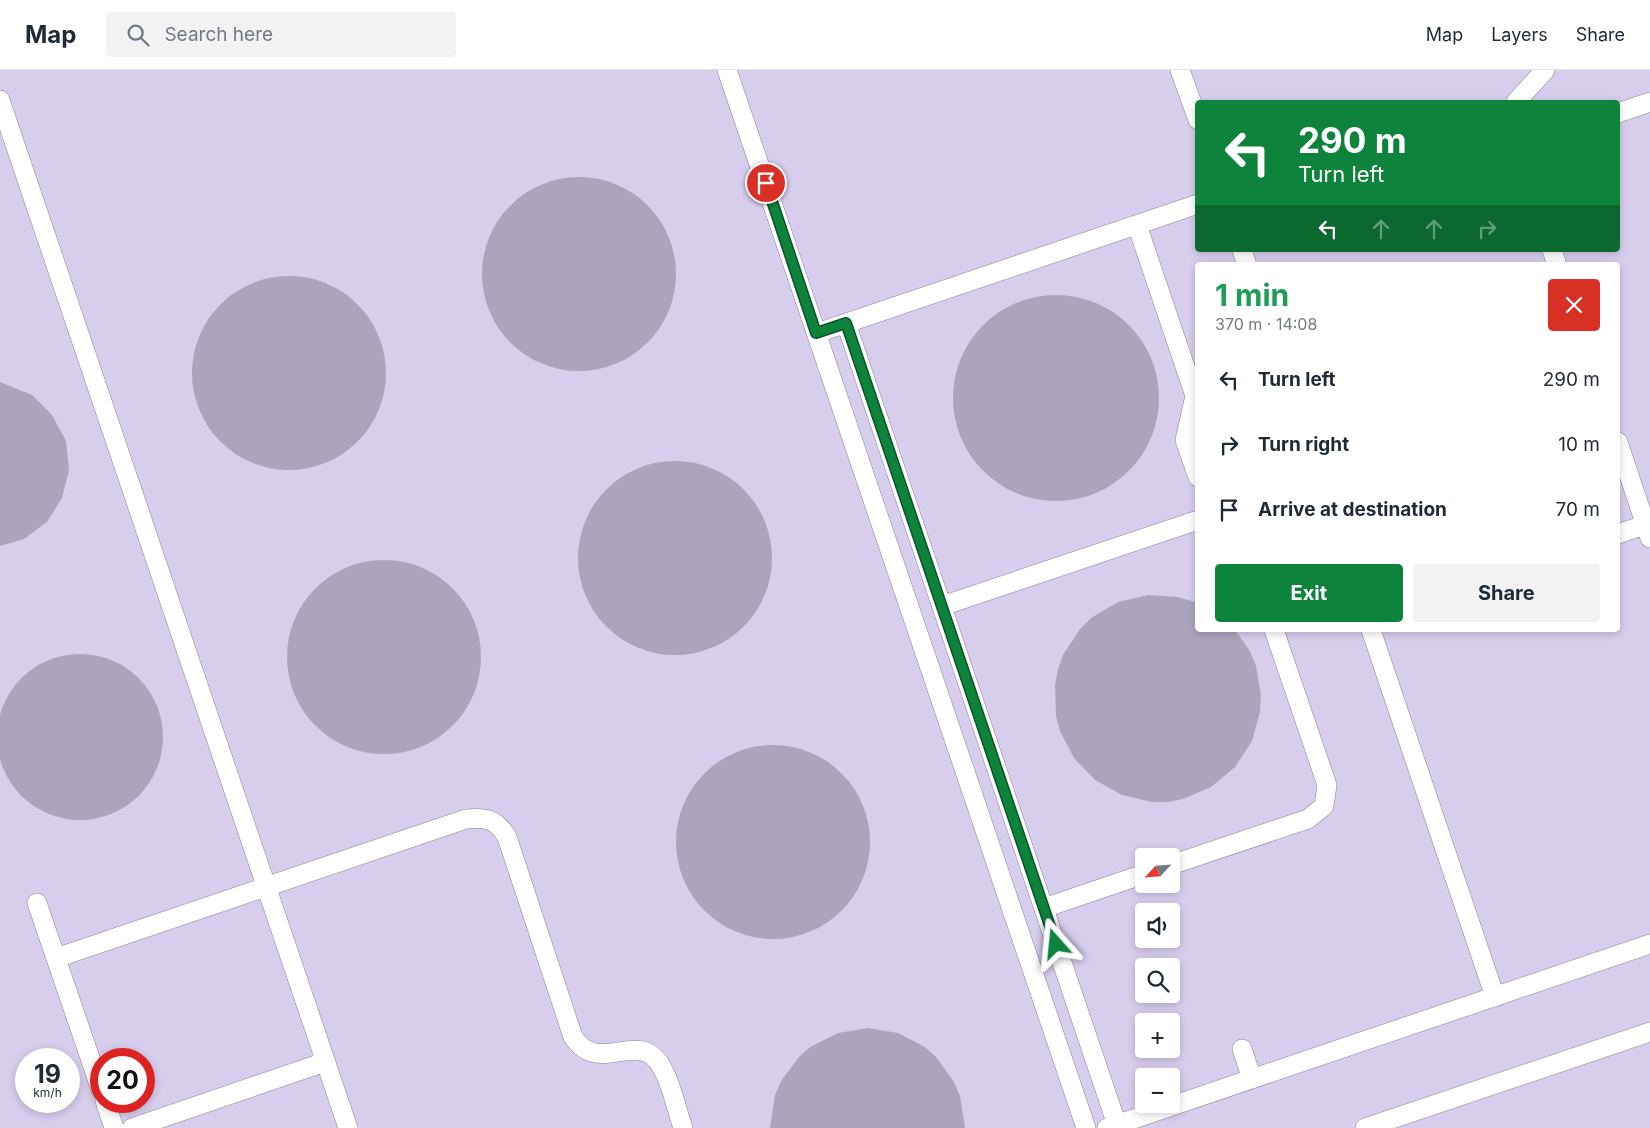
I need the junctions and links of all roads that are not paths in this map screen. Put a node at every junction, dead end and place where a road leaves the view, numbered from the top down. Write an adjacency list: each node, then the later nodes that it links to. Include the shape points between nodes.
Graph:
1 (728, 70): 12 (lane)
2 (1180, 70): 7 (lane)
3 (1545, 70): 5 (lane)
4 (0, 100): 25 (lane)
5 (1518, 100)
6 (1650, 102): 8 (lane)
7 (1195, 112)
8 (1620, 112)
9 (1195, 205): 10 (lane)
10 (1137, 224): 11 (lane); 13 (lane)
11 (846, 323): 12 (lane); 20 (lane)
12 (816, 333): 42 (lane)
13 (1195, 396)
14 (1195, 396): 16 (lane, via 1185,440)
15 (1620, 448): 18 (lane)
16 (1195, 468)
17 (1195, 521): 20 (lane)
18 (1648, 528): 19 (lane)
19 (1620, 534)
20 (942, 606): 27 (lane)
21 (1275, 632): 23 (lane, via 1327,785 1324,806 1308,818)
22 (1372, 632): 30 (lane)
23 (1180, 862)
24 (1135, 877): 27 (lane)
25 (266, 887): 29 (lane); 34 (lane); 41 (lane, via 466,819 490,820 500,826 507,837 573,1037 587,1052 613,1054 636,1049 651,1054 660,1065)
26 (37, 903): 29 (lane)
27 (1044, 908): 37 (lane)
28 (1650, 944): 30 (lane)
29 (56, 958): 33 (lane)
30 (1495, 997): 35 (lane)
31 (1650, 1032): 43 (lane)
32 (1242, 1049): 35 (lane)
33 (90, 1058)
34 (325, 1062): 39 (lane); 40 (lane)
35 (1252, 1079): 37 (lane)
36 (109, 1113): 38 (lane)
37 (1112, 1126)
38 (114, 1128)
39 (132, 1128)
40 (348, 1128)
41 (683, 1128)
42 (1086, 1128)
43 (1365, 1128)

